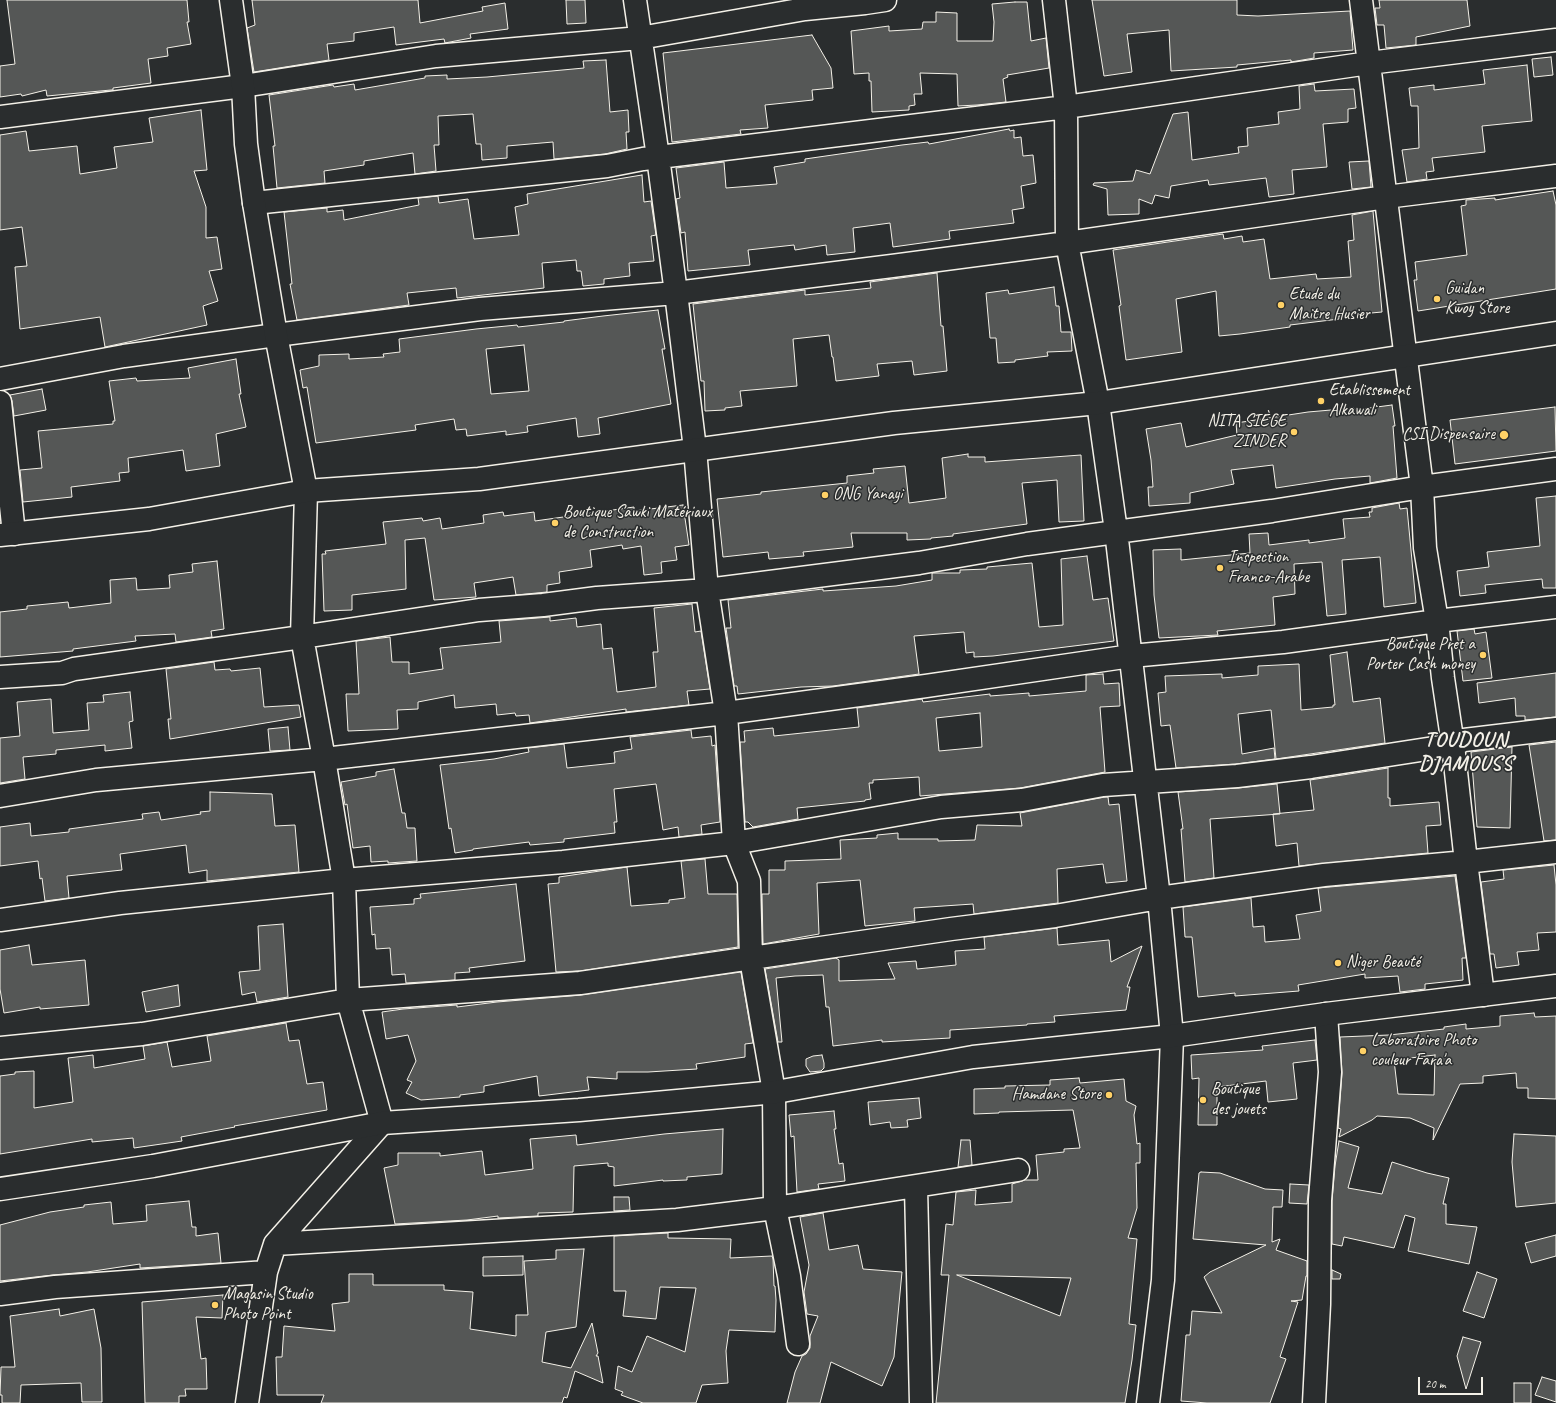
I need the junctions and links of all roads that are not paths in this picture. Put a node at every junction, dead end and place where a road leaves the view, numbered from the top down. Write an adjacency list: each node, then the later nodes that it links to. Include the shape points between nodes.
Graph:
1 (231, 0): 9 (street)
2 (635, 0): 6 (street)
3 (885, 0): 6 (street, via 805,9)
4 (1054, 0): 10 (street)
5 (1361, 0): 8 (street)
6 (640, 38): 9 (street, via 436,56); 12 (street)
7 (1556, 40): 8 (street)
8 (1369, 63): 10 (street); 14 (street)
9 (243, 86): 11 (street); 15 (street, via 246,144)
10 (1066, 107): 12 (street); 16 (street)
11 (0, 116)
12 (658, 157): 15 (street, via 607,166); 17 (street)
13 (1556, 176): 14 (street)
14 (1386, 197): 16 (street); 20 (street)
15 (254, 203): 19 (street)
16 (1068, 244): 17 (street); 23 (street)
17 (676, 293): 19 (street, via 480,309); 24 (street)
18 (1556, 333): 20 (street)
19 (276, 335): 21 (street, via 124,356); 27 (street)
20 (1406, 355): 23 (street); 26 (street)
21 (0, 379)
22 (0, 402): 29 (street)
23 (1098, 403): 24 (street, via 894,423); 28 (street)
24 (694, 449): 27 (street, via 479,479); 30 (street)
25 (1556, 468): 26 (street)
26 (1422, 487): 28 (street, via 1272,511); 32 (street, via 1425,548)
27 (306, 491): 29 (street, via 149,519); 33 (street)
28 (1116, 531): 30 (street, via 919,562); 34 (street)
29 (7, 535)
30 (707, 590): 33 (street, via 479,610); 36 (street)
31 (1556, 607): 32 (street)
32 (1437, 621): 34 (street, via 1283,642); 38 (street)
33 (302, 637): 35 (street, via 74,669 62,673); 39 (street)
34 (1131, 656): 36 (street); 40 (street)
35 (0, 677)
36 (726, 713): 39 (street); 42 (street)
37 (1556, 729): 38 (street, via 1464,740)
38 (1453, 744): 40 (street, via 1311,767 1237,776); 44 (street)
39 (324, 759): 41 (street, via 96,780); 45 (street)
40 (1144, 782): 42 (street, via 1103,785 1022,800 941,807); 46 (street)
41 (0, 796)
42 (734, 843): 45 (street, via 563,862); 48 (street, via 749,881)
43 (1556, 852): 44 (street)
44 (1466, 862): 46 (street, via 1324,875); 50 (street)
45 (344, 880): 47 (street, via 120,903); 51 (street)
46 (1159, 898): 48 (street, via 1055,916); 53 (street)
47 (0, 920)
48 (751, 959): 51 (street, via 580,983); 55 (street)
49 (1556, 986): 50 (street)
50 (1483, 995): 52 (street)
51 (348, 1000): 54 (street, via 142,1034); 56 (street)
52 (1326, 1014): 53 (street); 68 (street, via 1330,1072 1320,1200 1319,1304)
53 (1172, 1036): 55 (street, via 973,1057); 67 (street, via 1163,1280)
54 (0, 1048)
55 (774, 1092): 56 (street, via 579,1110); 60 (street)
56 (382, 1123): 59 (street, via 153,1166); 61 (street)
57 (1018, 1170): 58 (street)
58 (916, 1187): 60 (street); 66 (street)
59 (0, 1189)
60 (775, 1208): 61 (street, via 677,1220); 64 (street, via 789,1276)
61 (275, 1244): 62 (street)
62 (266, 1272): 63 (street, via 55,1287); 65 (street)
63 (0, 1294)
64 (798, 1344)
65 (247, 1403)
66 (921, 1403)
67 (1148, 1403)
68 (1314, 1403)

